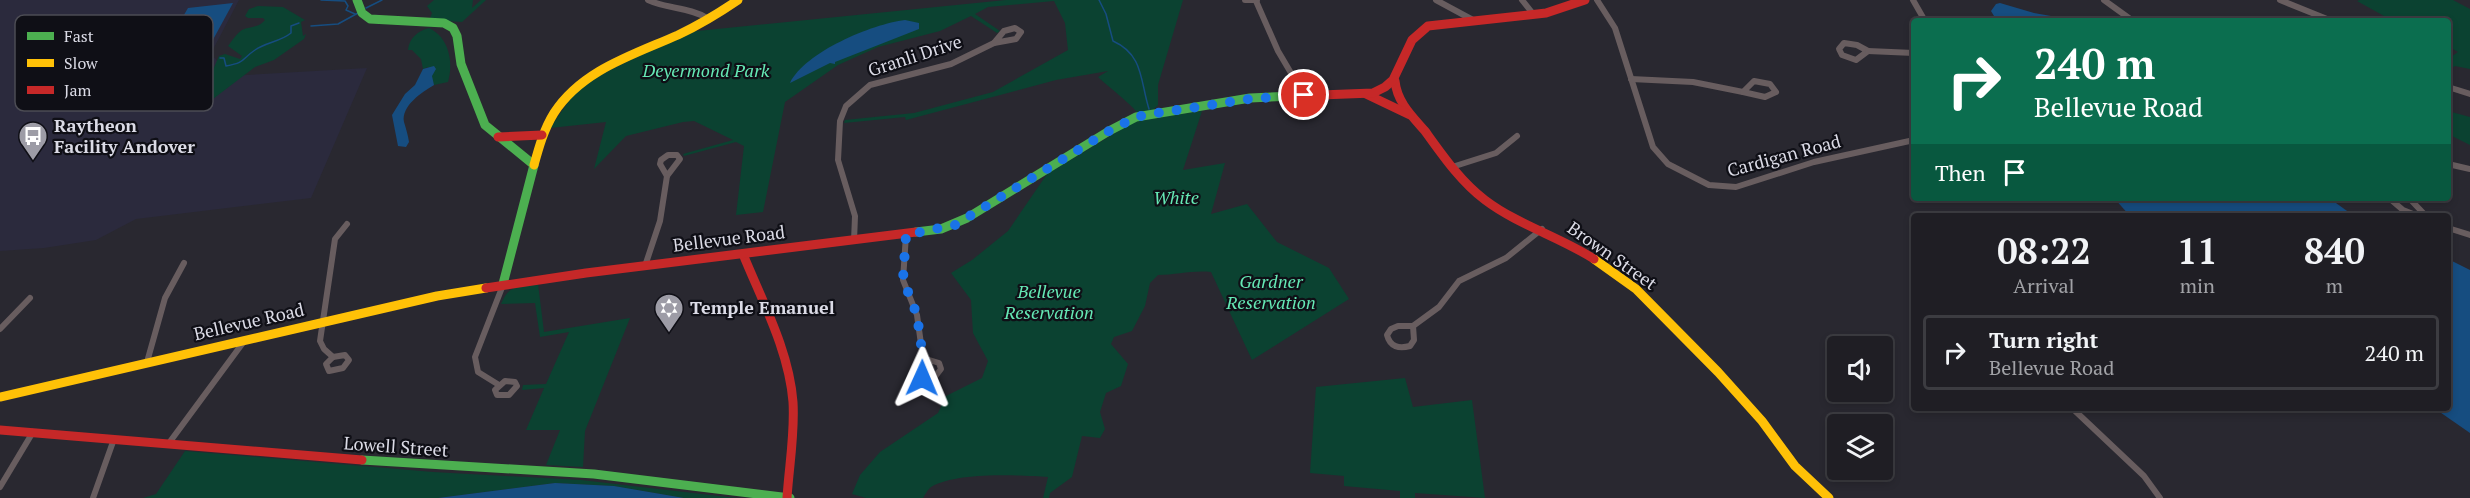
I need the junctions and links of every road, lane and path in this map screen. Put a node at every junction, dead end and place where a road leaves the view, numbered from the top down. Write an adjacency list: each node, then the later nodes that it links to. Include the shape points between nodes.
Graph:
1 (357, 0): 32 (street, via 362,13 370,19 440,23 453,28 474,100 485,124)
2 (648, 0): 14 (street, via 662,7 694,10)
3 (738, 0): 14 (street)
4 (1245, 0): 5 (street)
5 (1256, 0): 28 (street, via 1278,51)
6 (1436, 0): 18 (street)
7 (1522, 0): 13 (street)
8 (1584, 0): 13 (street)
9 (1597, 0): 22 (street, Cardigan Road, via 1613,23)
10 (1913, 0): 15 (street)
11 (2104, 0): 16 (street)
12 (2280, 0): 17 (street)
13 (1534, 15): 18 (street)
14 (707, 18): 30 (street, via 577,84)
15 (1923, 18)
16 (2129, 18)
17 (2325, 18)
18 (1473, 20): 23 (street, via 1427,26 1414,40)
19 (994, 43): 48 (street, Granli Drive, via 951,64 870,85 846,106 840,121 838,160 855,216)
20 (1868, 51): 20 (street, via 1856,60 1842,55 1839,49 1840,45 1850,43); 21 (street)
21 (1911, 53)
22 (1631, 80): 25 (street, via 1693,82); 33 (street, Cardigan Road, via 1653,147 1660,157 1709,185 1737,188 1814,162)
23 (1395, 81): 26 (street, Bellevue Road, via 1378,91); 29 (street, Brown Street, via 1399,96)
24 (2451, 88): 27 (street)
25 (1743, 92): 25 (street, via 1754,81 1764,81 1776,92 1764,97)
26 (1364, 93): 28 (street, Bellevue Road); 29 (street)
27 (2470, 94)
28 (1304, 95): 46 (street, Bellevue Road, via 1250,99 1136,117 955,225)
29 (1413, 116): 36 (street, Brown Street)
30 (542, 135): 32 (street); 34 (street)
31 (1517, 136): 36 (street, via 1500,153)
32 (498, 137): 34 (street)
33 (1911, 141)
34 (534, 165): 52 (street)
35 (2451, 165): 37 (street)
36 (1452, 167): 44 (street, Brown Street, via 1497,207)
37 (2470, 169)
38 (667, 176): 51 (street, via 660,220)
39 (2392, 201): 41 (street)
40 (2412, 201): 42 (street)
41 (2410, 213)
42 (2423, 213)
43 (347, 224): 54 (street, via 335,238)
44 (1542, 229): 55 (street, via 1506,258 1459,281 1439,307); 71 (street, Brown Street, via 1574,245 1645,298 1738,394 1795,466)
45 (2451, 229): 47 (street)
46 (906, 235): 48 (street, Bellevue Road); 59 (street, via 903,279 917,315)
47 (2470, 235)
48 (854, 241): 49 (street, Bellevue Road)
49 (743, 254): 51 (street, Bellevue Road); 70 (street, via 777,339 791,387)
50 (184, 263): 60 (street, via 160,305)
51 (645, 266): 52 (street, Bellevue Road)
52 (503, 284): 54 (street, Bellevue Road); 61 (street, via 475,357 478,372)
53 (30, 298): 56 (street)
54 (322, 322): 57 (street, Bellevue Road); 58 (street, via 321,344)
55 (1413, 326): 55 (street, via 1414,340 1410,346 1401,348 1389,342 1390,329)
56 (0, 329)
57 (245, 339): 60 (street, Bellevue Road); 67 (street)
58 (333, 357)
59 (926, 358)
60 (147, 362): 62 (street, Bellevue Road)
61 (499, 385)
62 (0, 397)
63 (2075, 411): 72 (street, via 2144,476)
64 (0, 430): 65 (street, Lowell Street)
65 (33, 432): 66 (street, Lowell Street); 68 (street)
66 (114, 439): 67 (street, Lowell Street); 69 (street)
67 (169, 443): 70 (street, Lowell Street, via 458,468 619,476)
68 (0, 487)
69 (93, 498)
70 (788, 498)
71 (1829, 498)
72 (2160, 498)

